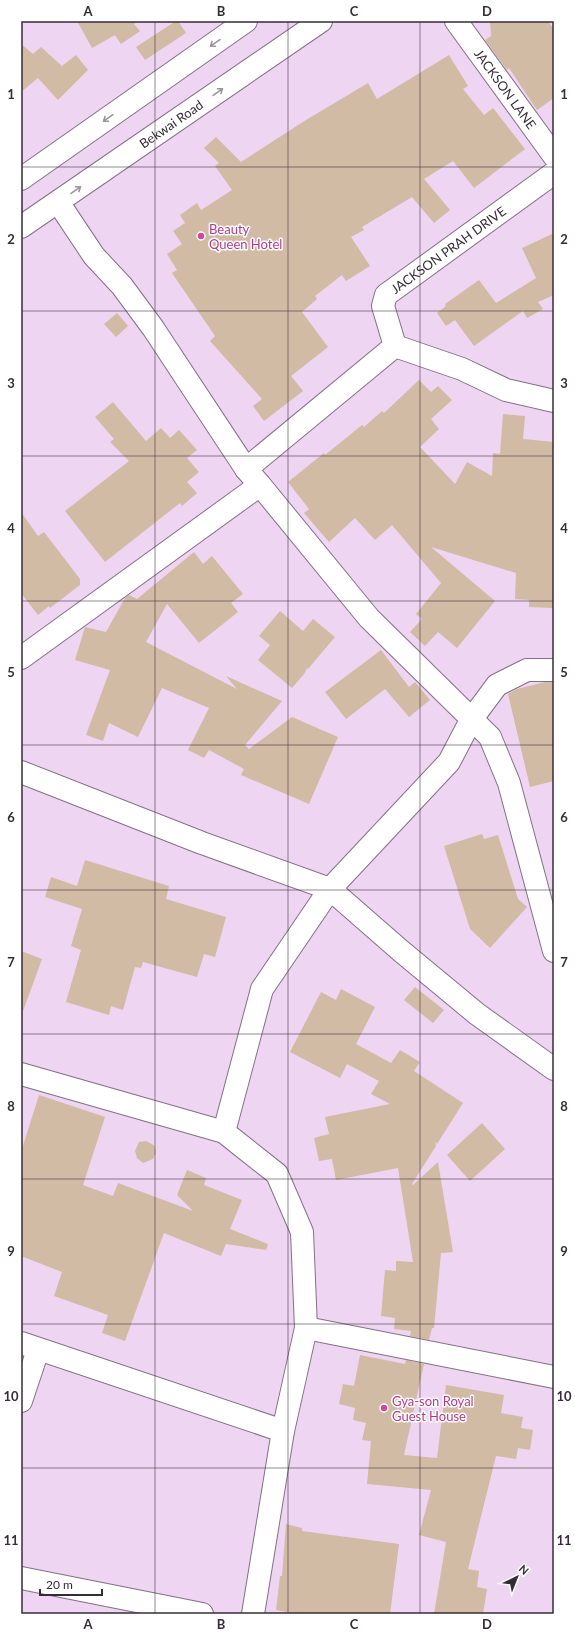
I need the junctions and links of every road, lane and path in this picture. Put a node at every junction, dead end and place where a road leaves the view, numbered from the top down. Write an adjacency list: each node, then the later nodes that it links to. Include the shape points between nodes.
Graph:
1 (246, 21): 6 (main road, one-way to 6)
2 (321, 21): 7 (main road, Bekwai Road, one-way to 2)
3 (456, 21): 4 (main road, JACKSON LANE)
4 (554, 156)
5 (554, 172): 9 (main road, JACKSON PRAH DRIVE, via 386,295 383,306)
6 (21, 180)
7 (58, 202): 8 (main road, Bekwai Road); 11 (main road, via 94,256 122,286 153,328)
8 (21, 227)
9 (395, 346): 10 (main road, via 462,369 506,390); 11 (main road)
10 (554, 401)
11 (246, 469): 12 (main road)
12 (260, 485): 13 (main road); 15 (main road, via 369,618)
13 (21, 658)
14 (554, 670): 15 (main road, via 527,670 497,685)
15 (471, 720): 17 (main road, via 449,762); 18 (main road, via 490,737 509,783)
16 (21, 772): 17 (main road, via 202,843)
17 (330, 889): 19 (main road, via 477,1014); 21 (main road, via 262,989)
18 (554, 951)
19 (554, 1069)
20 (21, 1074): 21 (main road)
21 (224, 1132): 22 (main road, via 277,1174 302,1232)
22 (306, 1328): 24 (main road); 26 (main road)
23 (30, 1347): 25 (main road); 26 (main road)
24 (554, 1377)
25 (21, 1401)
26 (282, 1430): 29 (main road)
27 (21, 1578): 28 (main road)
28 (202, 1614)
29 (253, 1614)

